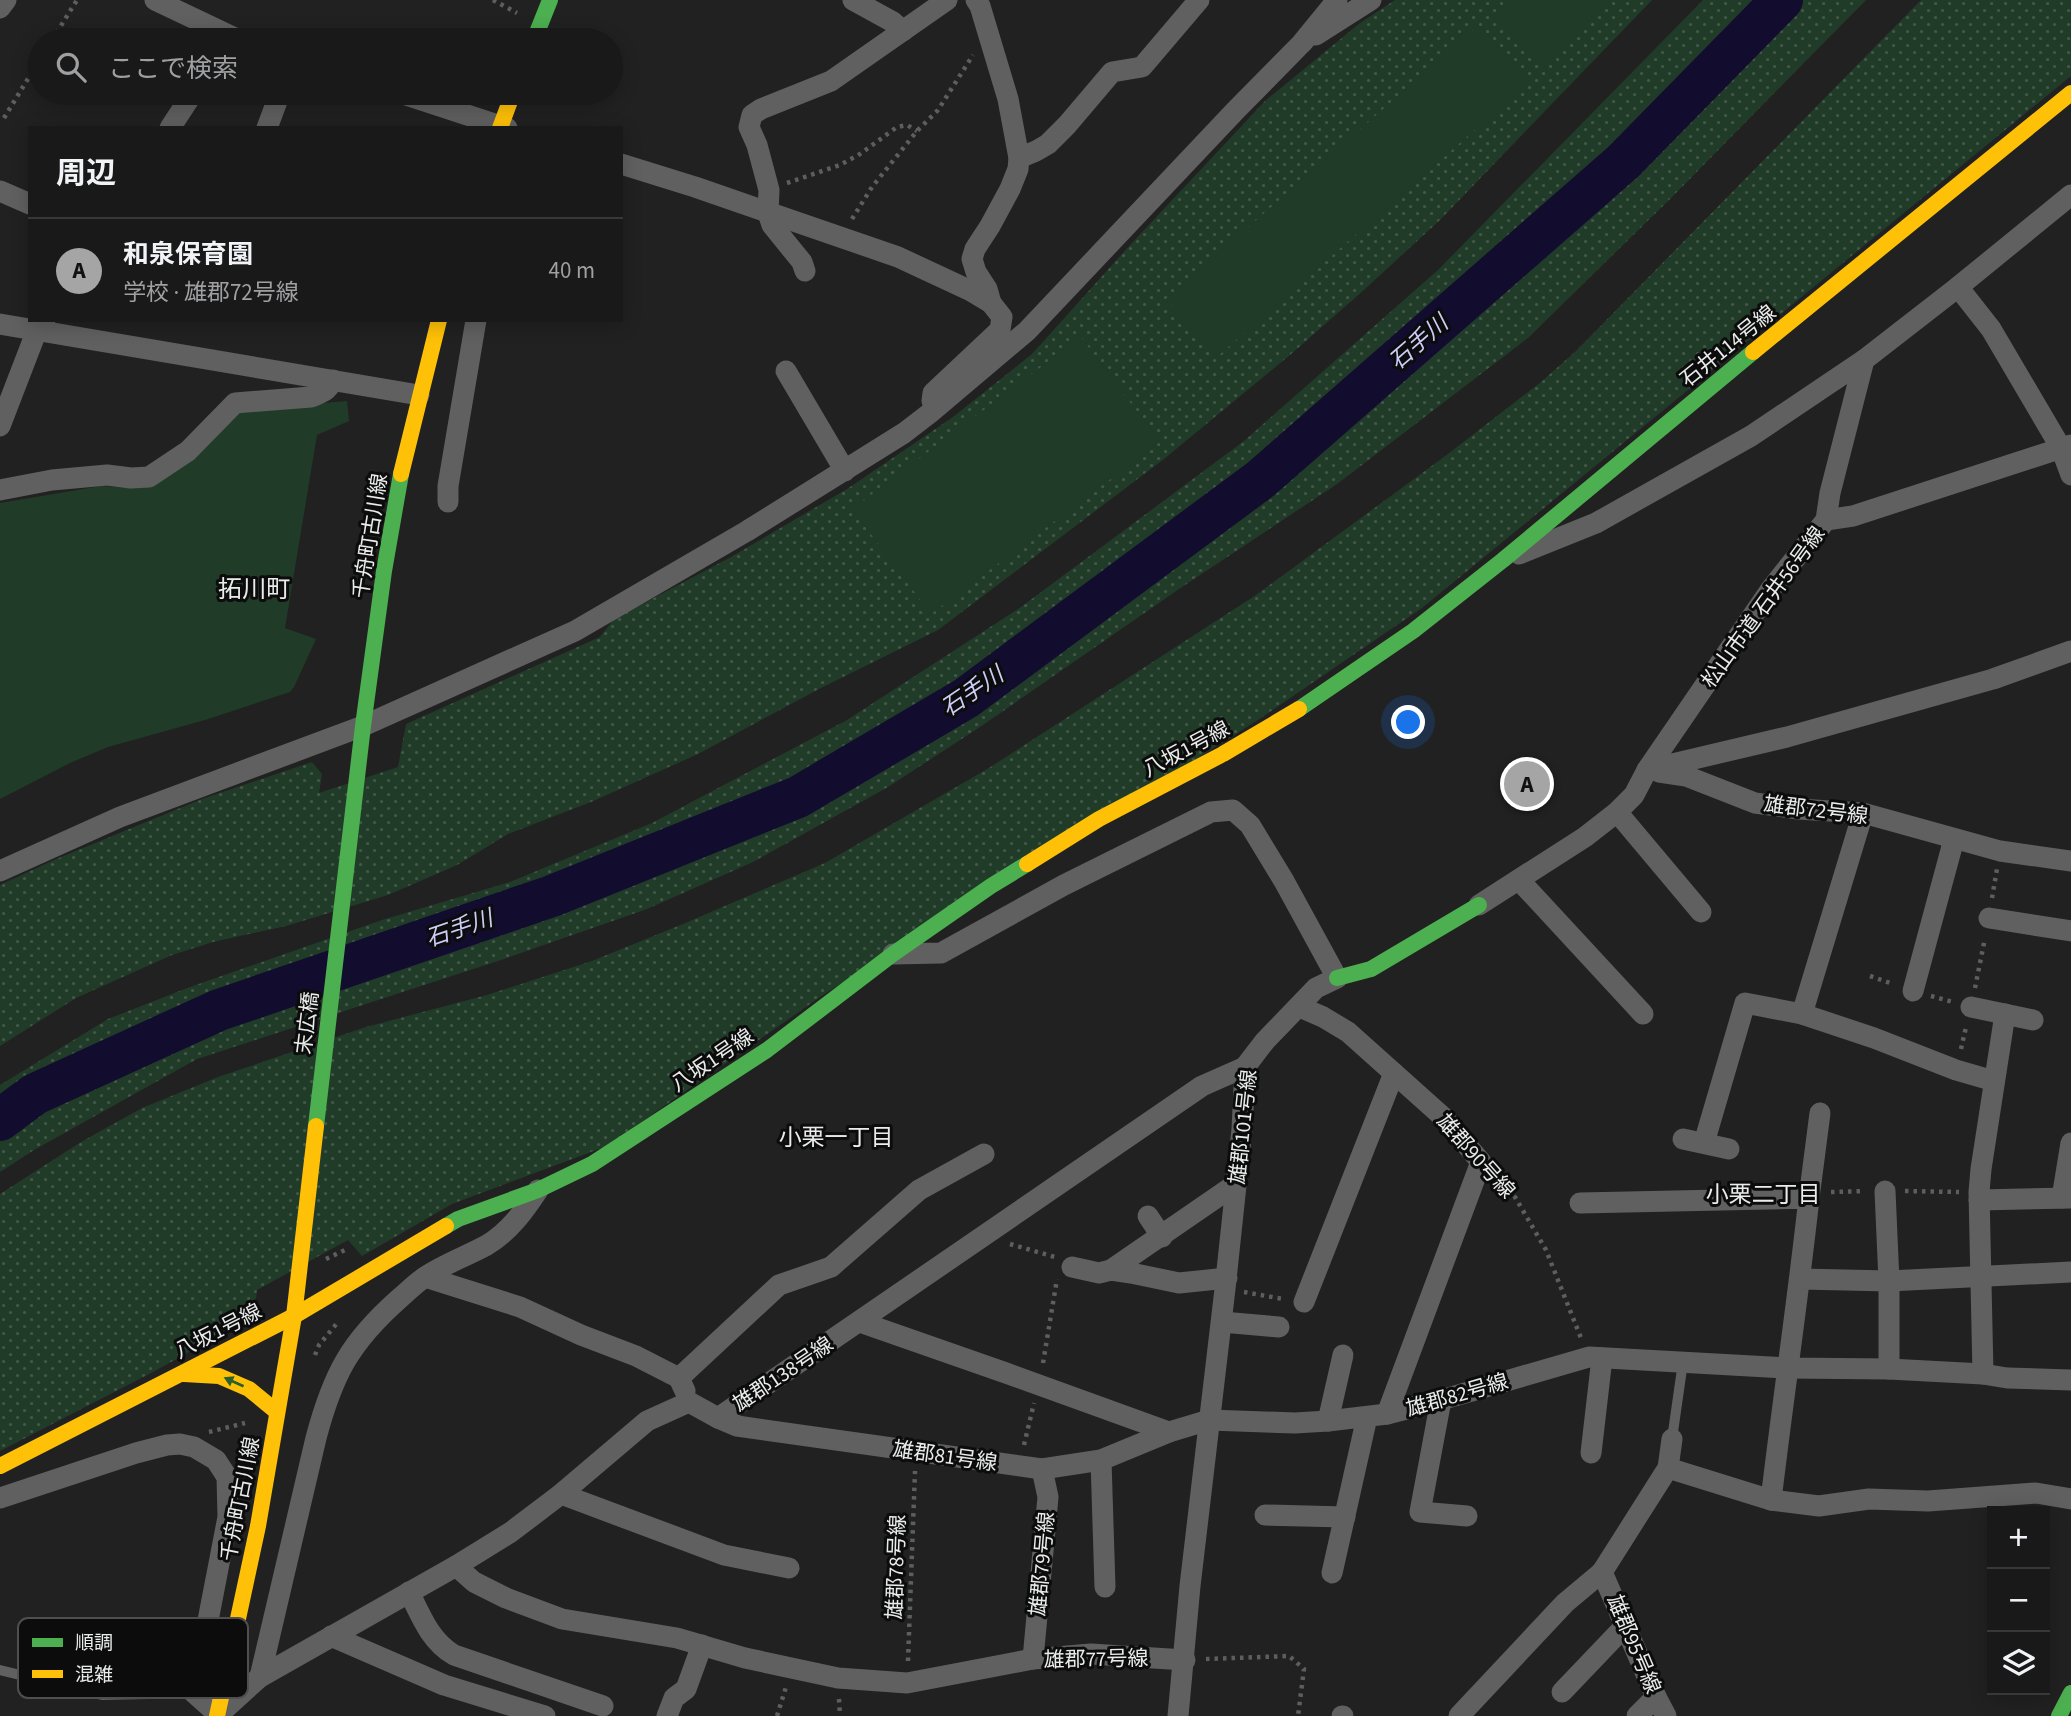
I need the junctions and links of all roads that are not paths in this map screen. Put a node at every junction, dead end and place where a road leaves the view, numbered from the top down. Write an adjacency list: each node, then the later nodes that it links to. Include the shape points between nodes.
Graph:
1 (6, 0): 10 (street)
2 (155, 0): 11 (street)
3 (550, 0): 12 (main road)
4 (853, 0): 13 (street)
5 (947, 0): 13 (street)
6 (976, 0): 24 (street, via 1008,99)
7 (1199, 0): 24 (street, via 1142,67 1112,72 1048,144)
8 (1336, 0): 14 (street)
9 (1371, 0): 14 (street)
10 (0, 8)
11 (214, 28)
12 (539, 28)
13 (903, 32): 29 (street, via 831,81 752,115 749,127 769,190)
14 (1303, 43): 41 (street, via 1027,331)
15 (2071, 93): 49 (main road, 石井114号線)
16 (185, 105): 20 (street)
17 (276, 105): 21 (street)
18 (436, 105): 22 (street)
19 (509, 105): 23 (main road)
20 (171, 126)
21 (268, 126)
22 (499, 126)
23 (502, 126)
24 (1019, 158): 32 (street, via 1010,189 972,259)
25 (623, 165): 29 (street)
26 (1, 193): 28 (street)
27 (2069, 200): 31 (street)
28 (28, 203)
29 (768, 213): 30 (street); 32 (street, via 898,257)
30 (805, 271)
31 (1958, 287): 37 (street); 43 (street, via 1991,329)
32 (991, 303): 41 (street, via 1002,317 1000,330 933,393)
33 (438, 322): 40 (main road, 千舟町古川線)
34 (476, 322): 47 (street)
35 (0, 324): 36 (street)
36 (41, 325): 39 (street); 42 (street)
37 (1864, 360): 48 (street, 松山市道 石井56号線); 49 (street, via 1751,436 1596,523)
38 (786, 371): 44 (street)
39 (333, 380): 40 (street); 46 (street, via 323,393 311,397 235,403 188,451 149,477 107,475)
40 (419, 395): 52 (main road, 千舟町古川線, via 398,486)
41 (930, 413): 44 (street)
42 (0, 426)
43 (2066, 446): 45 (street); 48 (street, via 1853,516)
44 (845, 471): 52 (street, via 575,631)
45 (2071, 475)
46 (0, 490)
47 (448, 502)
48 (1826, 520): 54 (street, 松山市道 石井56号線, via 1771,589)
49 (1503, 560): 50 (main road, 石井114号線)
50 (1413, 631): 65 (main road, 八坂1号線, via 1310,702 1099,819 991,886)
51 (2071, 651): 54 (street, via 1993,679 1787,737)
52 (363, 726): 53 (main road, 千舟町古川線); 59 (street, via 120,817)
53 (359, 762): 98 (main road, 末広橋)
54 (1647, 770): 55 (street, 松山市道 石井56号線, via 1634,795); 56 (street, 雄郡72号線, via 1686,776 1755,803)
55 (1617, 812): 60 (street, 松山市道 石井56号線); 62 (street)
56 (1863, 813): 57 (street, 雄郡72号線); 71 (street)
57 (1954, 839): 58 (street, 雄郡72号線, via 2000,851); 67 (street)
58 (2071, 860)
59 (0, 870)
60 (1519, 880): 61 (street, 松山市道 石井56号線); 70 (street)
61 (1479, 905): 66 (main road, via 1371,969)
62 (1700, 912)
63 (1989, 918): 64 (street)
64 (2071, 932)
65 (893, 954): 66 (street, via 941,953 1211,812 1233,810 1250,825); 82 (main road, 八坂1号線, via 767,1050 592,1164)
66 (1337, 978): 68 (street, 雄郡101号線, via 1317,988)
67 (1913, 991)
68 (1300, 1007): 74 (street, 雄郡101号線); 75 (street, 雄郡90号線, via 1348,1032)
69 (1971, 1007): 72 (street)
70 (1643, 1014)
71 (1802, 1014): 76 (street); 79 (street, via 1745,1003 1693,1141)
72 (2005, 1014): 73 (street); 76 (street)
73 (2033, 1020)
74 (1245, 1067): 81 (street, 雄郡101号線); 101 (street, 雄郡138号線, via 1202,1086)
75 (1394, 1073): 99 (street); 116 (street, 雄郡90号線, via 1443,1117 1480,1162)
76 (1994, 1081): 86 (street)
77 (1821, 1113): 84 (street)
78 (2071, 1143): 85 (street)
79 (1729, 1149)
80 (984, 1154): 111 (street, via 919,1190 831,1267 779,1285)
81 (1236, 1184): 89 (street); 97 (street, 雄郡101号線)
82 (538, 1190): 93 (street, via 522,1214 490,1243); 100 (main road, 八坂1号線, via 457,1219)
83 (1885, 1191): 96 (street)
84 (1809, 1198): 87 (street); 95 (street)
85 (2067, 1198): 86 (street)
86 (1979, 1200): 94 (street)
87 (1580, 1203)
88 (1149, 1216): 89 (street)
89 (1162, 1237): 91 (street)
90 (1064, 1266): 91 (street, via 1099,1273)
91 (1111, 1270): 97 (street, via 1179,1283)
92 (2071, 1272): 94 (street)
93 (425, 1277): 111 (street, via 520,1307); 149 (street, via 362,1335 342,1364 325,1405)
94 (1981, 1277): 96 (street); 110 (street)
95 (1800, 1279): 96 (street); 107 (street)
96 (1889, 1280): 108 (street)
97 (1226, 1284): 102 (street, 雄郡101号線)
98 (297, 1289): 100 (main road, 千舟町古川線)
99 (1304, 1302)
100 (294, 1316): 109 (main road, 八坂1号線); 115 (main road, 千舟町古川線)
101 (860, 1322): 117 (street, 雄郡138号線); 120 (street)
102 (1222, 1322): 103 (street); 118 (street, 雄郡101号線)
103 (1279, 1327)
104 (1343, 1355): 119 (street)
105 (1596, 1357): 106 (street, 雄郡82号線); 113 (street, 雄郡82号線); 122 (street)
106 (1684, 1362): 107 (street, 雄郡82号線); 121 (lane)
107 (1787, 1368): 108 (street, 雄郡82号線); 130 (street)
108 (1889, 1369): 110 (street, 雄郡82号線)
109 (183, 1374): 115 (main road, one-way to 109, via 249,1390 219,1376); 124 (main road, 八坂1号線)
110 (1983, 1374): 112 (street, 雄郡82号線)
111 (679, 1378): 114 (street)
112 (2071, 1380)
113 (1441, 1400): 116 (street, 雄郡82号線); 132 (street, via 1420,1512)
114 (690, 1402): 117 (street, 雄郡138号線); 127 (street, via 648,1421)
115 (277, 1412): 141 (main road, 千舟町古川線)
116 (1377, 1415): 119 (street, 雄郡82号線); 133 (street)
117 (718, 1418): 126 (street, 雄郡81号線, via 737,1426)
118 (1209, 1420): 119 (street, 雄郡82号線); 120 (street, 雄郡82号線); 146 (street, 雄郡101号線)
119 (1328, 1421)
120 (1169, 1432): 123 (street, 雄郡81号線)
121 (1672, 1439): 125 (street)
122 (1591, 1453)
123 (1101, 1460): 126 (street, 雄郡81号線); 138 (street)
124 (0, 1466)
125 (1668, 1468): 130 (street); 136 (street)
126 (1042, 1469): 145 (street, 雄郡79号線, via 1048,1497)
127 (561, 1494): 134 (street); 135 (street, via 724,1555)
128 (0, 1498): 140 (street, via 136,1453 180,1444 194,1447 216,1461 227,1477 228,1517)
129 (2071, 1499): 130 (street, via 2036,1493 1928,1501 1870,1499 1819,1506)
130 (1771, 1500)
131 (1265, 1515): 133 (street)
132 (1467, 1516)
133 (1345, 1517): 137 (street)
134 (456, 1566): 139 (street); 144 (street, 雄郡77号線, via 474,1582 506,1598 562,1619)
135 (789, 1568)
136 (1602, 1572): 142 (street, 雄郡95号線); 162 (street, via 1565,1603)
137 (1332, 1573)
138 (1105, 1587)
139 (409, 1592): 143 (street); 157 (street, via 434,1640 444,1649)
140 (208, 1618)
141 (239, 1618)
142 (1626, 1625): 151 (street); 153 (street, 雄郡95号線)
143 (331, 1636): 149 (street); 159 (street, via 444,1685)
144 (702, 1645): 145 (street, 雄郡77号線, via 838,1678 907,1683); 160 (street, via 685,1689 674,1698)
145 (1033, 1660): 146 (street, 雄郡77号線, via 1091,1654)
146 (1185, 1660): 161 (street, 雄郡101号線)
147 (0, 1670): 148 (lane)
148 (18, 1674)
149 (260, 1677): 150 (street)
150 (248, 1688)
151 (1562, 1692)
152 (2071, 1693): 165 (main road)
153 (1656, 1696): 163 (street); 164 (street, 雄郡95号線)
154 (199, 1698): 158 (street)
155 (222, 1698): 158 (main road, 千舟町古川線)
156 (237, 1698): 158 (street)
157 (603, 1706)
158 (218, 1716)
159 (545, 1716)
160 (667, 1716)
161 (1178, 1716)
162 (1459, 1716)
163 (1637, 1716)
164 (1666, 1716)
165 (2059, 1716)

